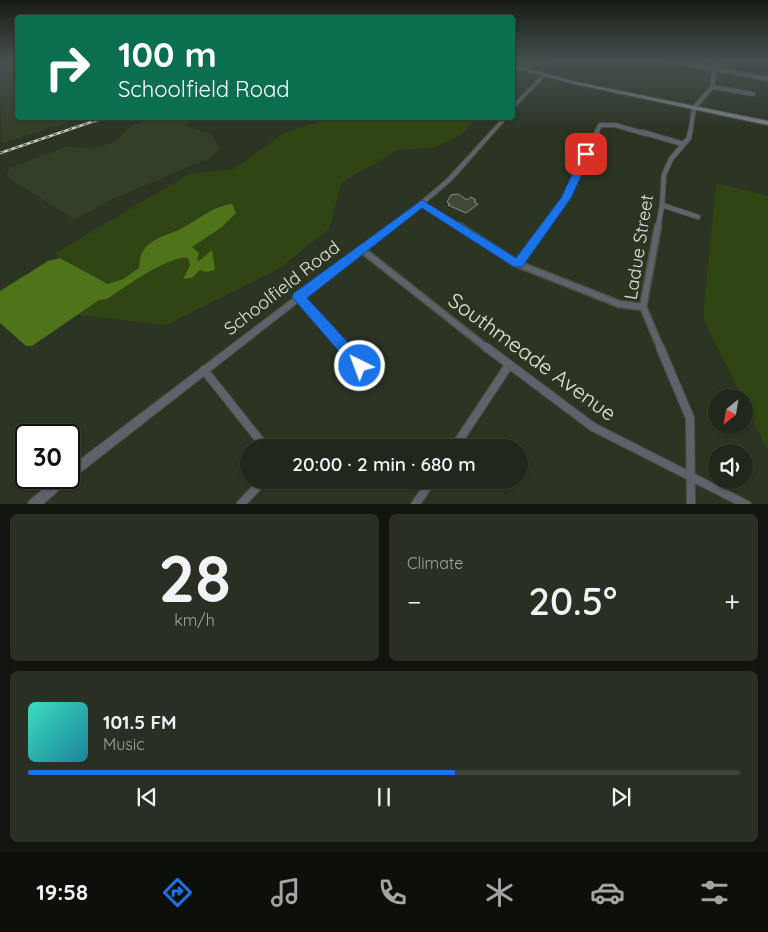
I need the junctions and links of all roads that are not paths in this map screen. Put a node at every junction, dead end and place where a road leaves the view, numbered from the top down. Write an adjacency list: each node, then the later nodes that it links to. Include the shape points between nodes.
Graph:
1 (534, 85): 5 (street)
2 (578, 85): 6 (main road)
3 (712, 87): 4 (street); 6 (street)
4 (753, 94)
5 (515, 106)
6 (694, 108): 8 (main road); 9 (street, Ladue Street, via 689,138)
7 (503, 120): 10 (street, Schoolfield Road, via 449,180)
8 (768, 123)
9 (682, 144): 11 (street, Ladue Street, via 664,175); 14 (street, via 646,133 600,125 566,198)
10 (422, 203): 13 (street, Schoolfield Road); 14 (street)
11 (662, 205): 12 (street); 16 (street, Ladue Street)
12 (698, 217)
13 (361, 249): 15 (street, Schoolfield Road); 17 (street, Southmeade Avenue)
14 (518, 264): 16 (street, via 619,304)
15 (299, 297): 18 (street); 19 (street, Schoolfield Road)
16 (643, 307): 23 (street, Ladue Street, via 690,418)
17 (509, 365): 21 (street); 23 (street, Southmeade Avenue, via 593,428)
18 (360, 366)
19 (204, 370): 20 (street); 22 (street, Schoolfield Road)
20 (259, 439)
21 (460, 439)
22 (80, 466)
23 (690, 475): 30 (street, Ladue Street); 31 (street, Southmeade Avenue)
24 (51, 489): 27 (street)
25 (257, 489): 28 (street)
26 (426, 489): 29 (street)
27 (33, 504)
28 (241, 504)
29 (415, 504)
30 (690, 504)
31 (747, 504)

